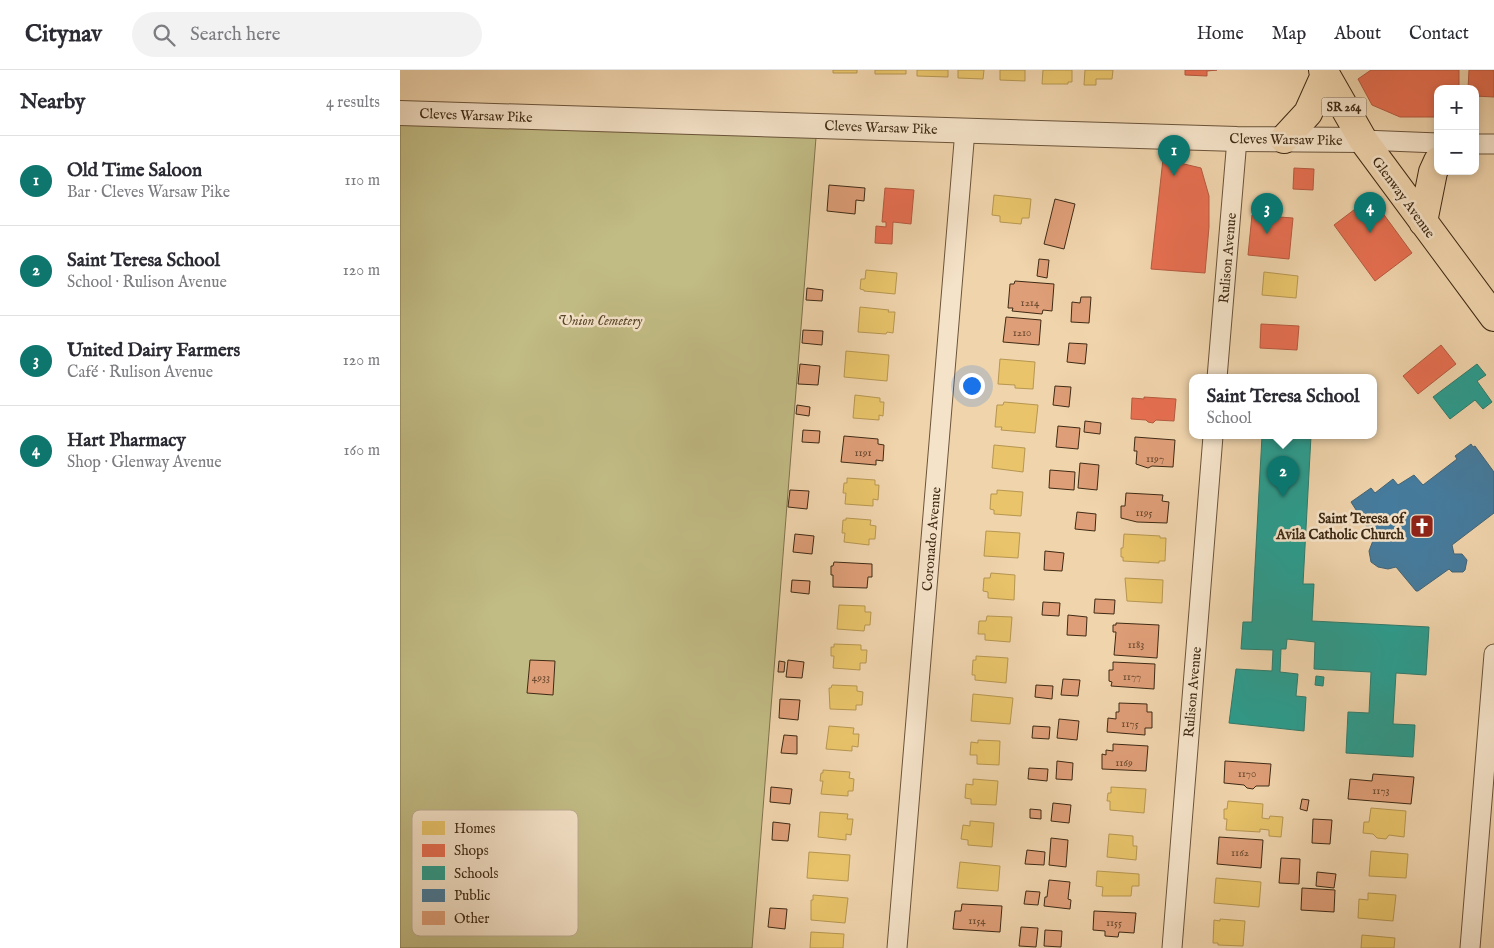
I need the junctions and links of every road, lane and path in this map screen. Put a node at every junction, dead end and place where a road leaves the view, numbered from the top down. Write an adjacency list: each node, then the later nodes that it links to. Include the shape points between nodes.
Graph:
1 (1324, 72): 5 (main road, via 1308,113); 6 (main road, Glenway Avenue / SR 264)
2 (400, 113): 3 (street, Cleves Warsaw Pike)
3 (965, 130): 4 (street, Cleves Warsaw Pike); 16 (street, Coronado Avenue)
4 (1237, 139): 5 (street, Cleves Warsaw Pike); 13 (street, Rulison Avenue)
5 (1284, 139): 6 (street, Cleves Warsaw Pike)
6 (1362, 140): 7 (street); 11 (main road, Glenway Avenue / SR 264)
7 (1434, 143)
8 (1479, 144): 9 (street)
9 (1494, 144)
10 (1434, 170): 11 (main road)
11 (1423, 222): 12 (main road, Glenway Avenue / SR 264)
12 (1494, 317)
13 (1217, 374)
14 (1212, 439): 17 (street, Rulison Avenue)
15 (1494, 654): 18 (street)
16 (897, 948)
17 (1172, 948)
18 (1470, 948)

